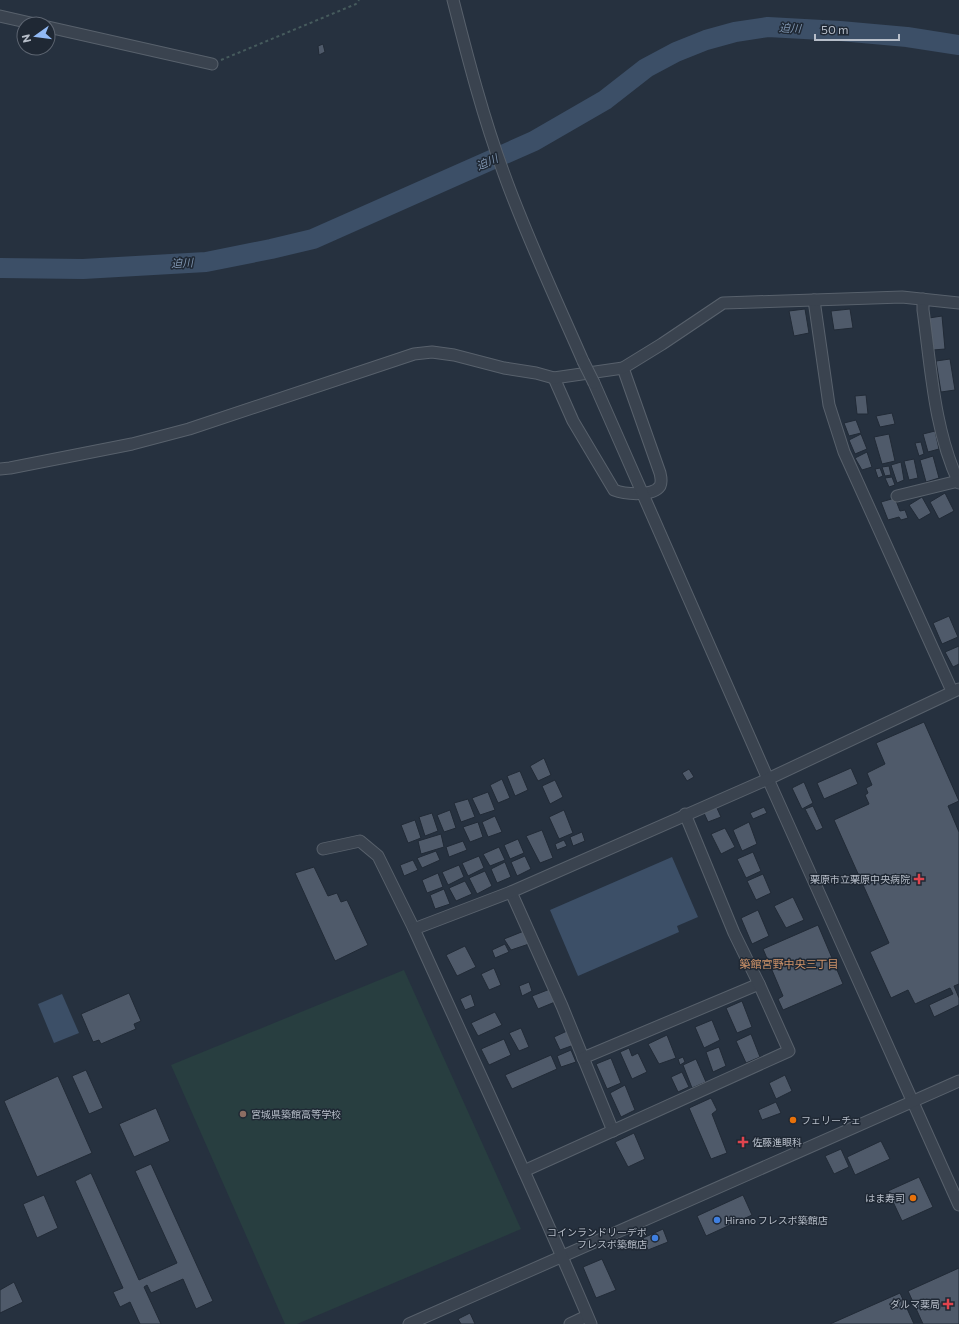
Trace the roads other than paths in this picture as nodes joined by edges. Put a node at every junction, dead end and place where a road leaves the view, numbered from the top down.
1 (453, 0) edge
2 (0, 16) edge
3 (16, 20) edge
4 (56, 29) edge
5 (212, 64) road end
6 (923, 299) junction
7 (814, 300) junction
8 (959, 303) edge
9 (623, 368) junction
10 (554, 378) junction
11 (0, 469) edge
12 (959, 482) edge
13 (642, 494) junction
14 (897, 496) dead end
15 (956, 690) edge
16 (768, 778) junction
17 (685, 814) junction
18 (323, 850) dead end
19 (511, 892) junction
20 (414, 929) junction
21 (759, 984) junction
22 (584, 1058) junction
23 (959, 1081) edge
24 (913, 1101) junction
25 (613, 1131) junction
26 (524, 1170) junction
27 (959, 1205) edge
28 (562, 1255) junction
29 (589, 1320) edge
30 (408, 1324) edge
31 (570, 1324) edge

1 - 13 street, bridge
2 - 3 street
4 - 5 street
6 - 7 street
6 - 8 street
6 - 12 street
7 - 9 street
7 - 15 street
9 - 10 street
9 - 13 street
10 - 11 street
10 - 13 street
12 - 14 street
13 - 16 street
15 - 16 street
16 - 17 street
16 - 24 street
17 - 19 street
17 - 21 street
18 - 20 street
19 - 20 street
19 - 22 street
20 - 26 street
21 - 22 street
21 - 25 street
22 - 25 street
23 - 24 street
24 - 27 street
24 - 28 street
25 - 26 street
26 - 28 street
28 - 29 street
28 - 30 street
29 - 31 street

